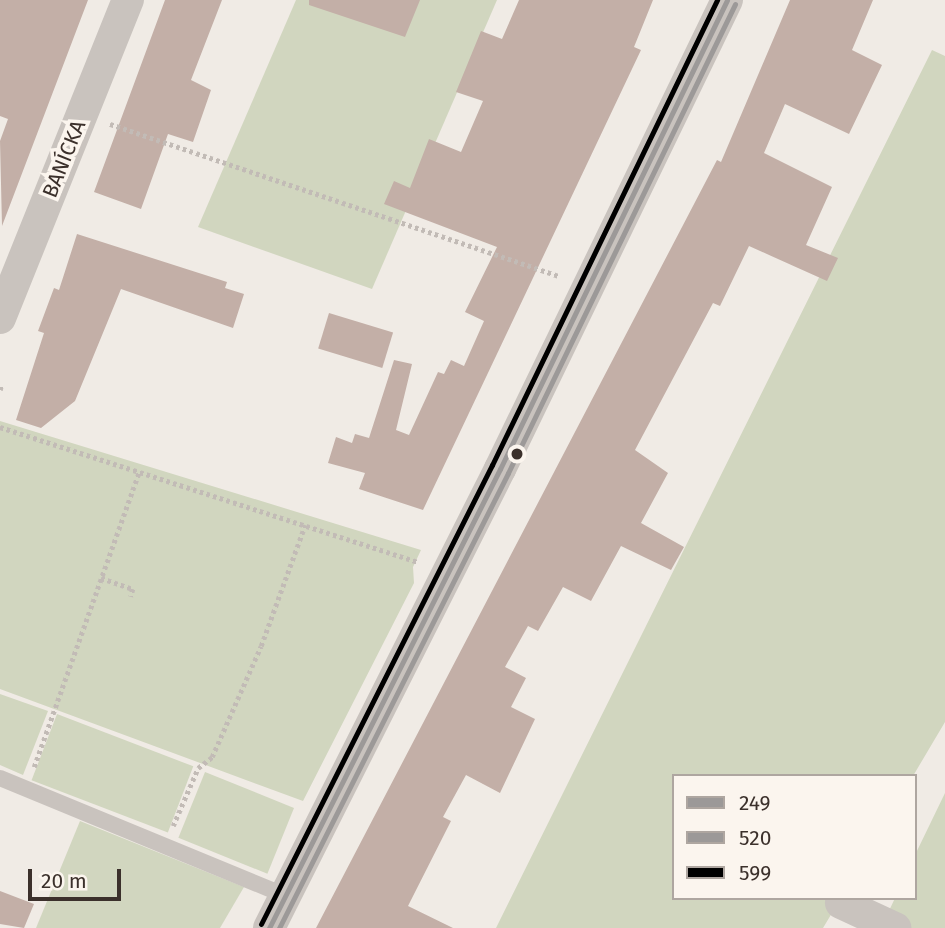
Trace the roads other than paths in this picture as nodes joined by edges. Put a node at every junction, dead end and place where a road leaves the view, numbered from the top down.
1 (128, 0) edge
2 (727, 0) edge
3 (0, 318) edge
4 (0, 778) edge
5 (286, 896) junction
6 (841, 902) dead end
7 (269, 928) edge
8 (895, 928) edge

1 - 3 street, BANÍCKA
2 - 5 street
4 - 5 lane
5 - 7 street
6 - 8 street

